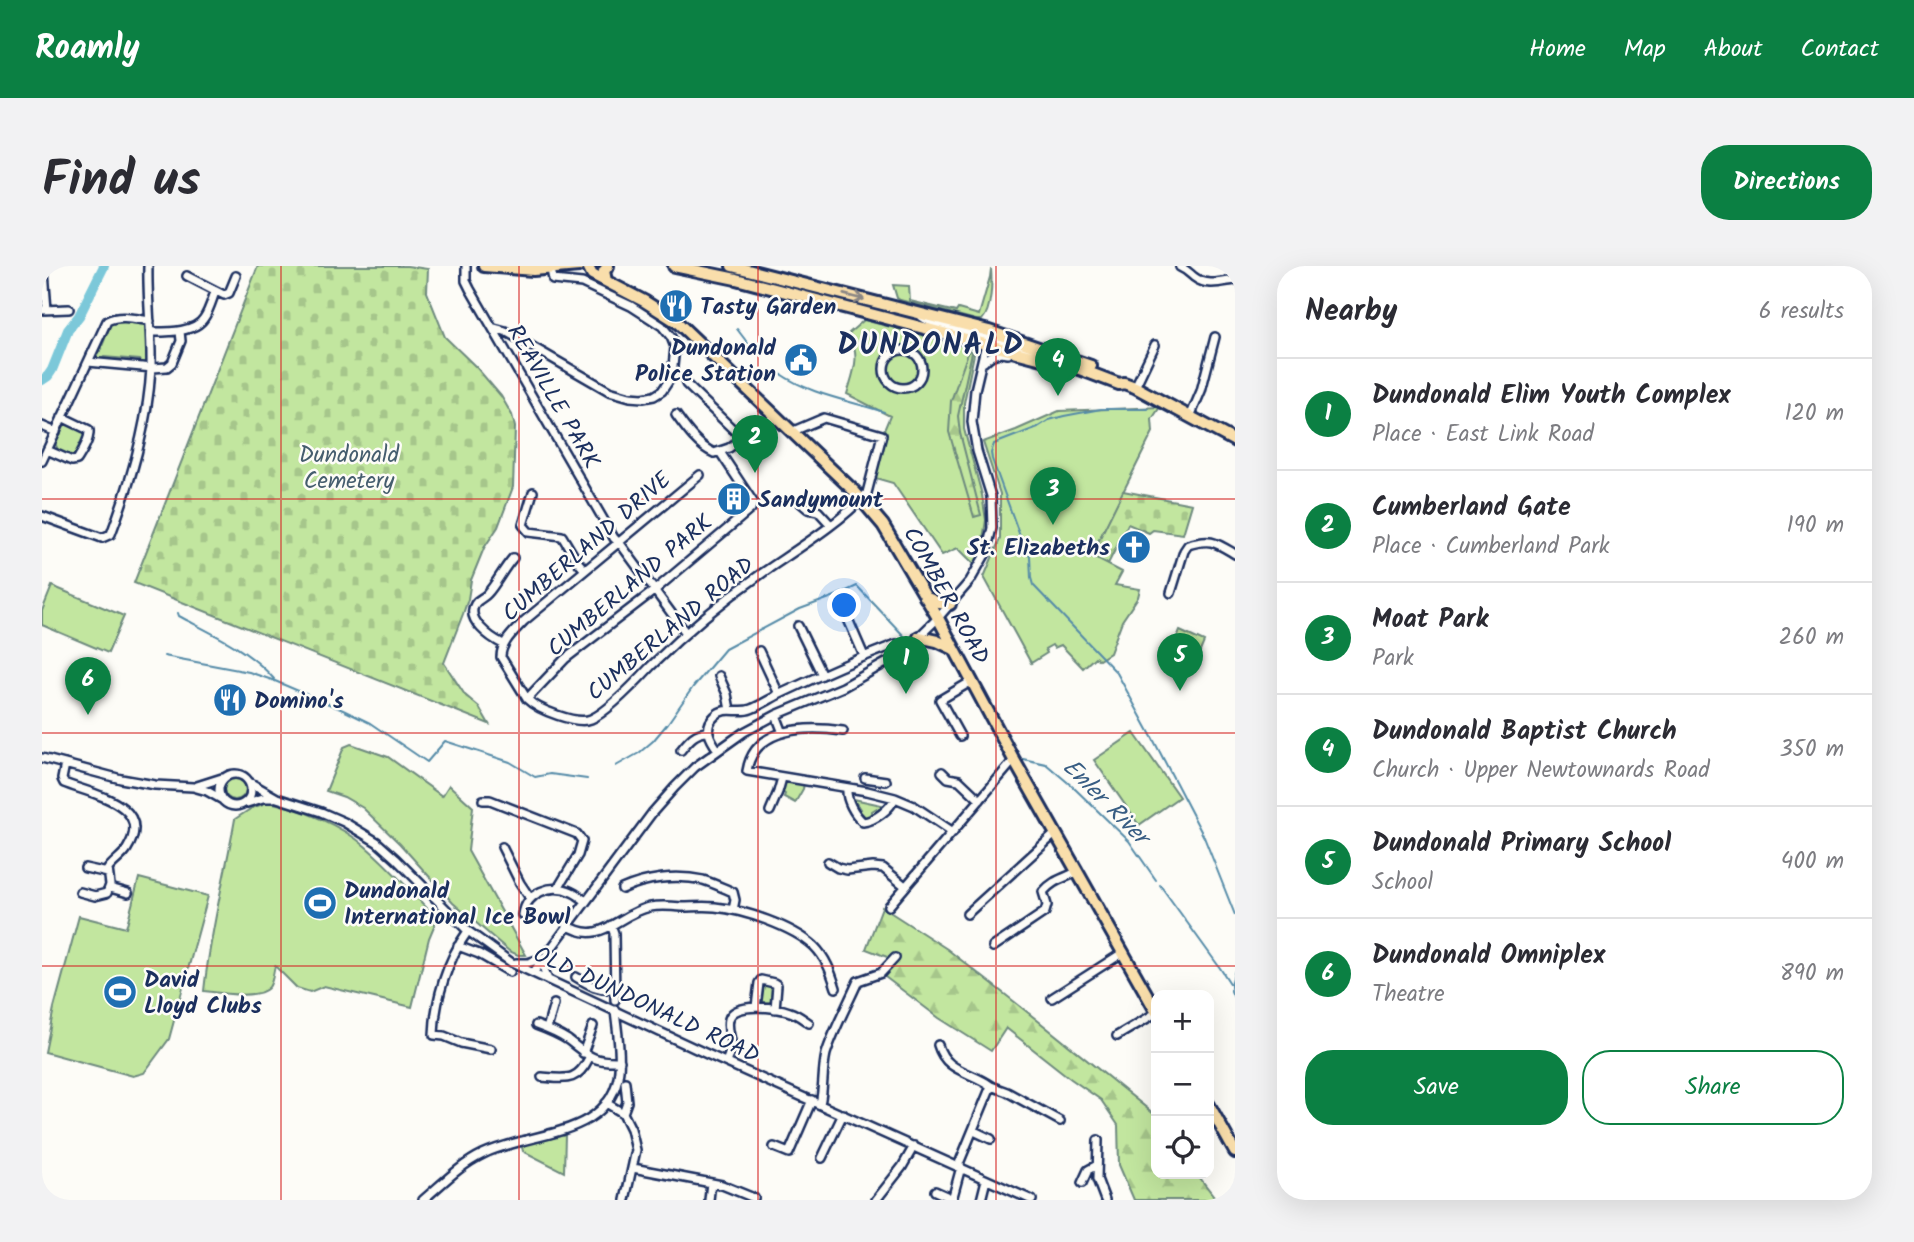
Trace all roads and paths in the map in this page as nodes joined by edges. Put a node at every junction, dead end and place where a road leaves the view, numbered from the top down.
1 (46, 266) edge
2 (148, 266) edge
3 (466, 266) edge
4 (484, 266) edge
5 (579, 266) edge
6 (589, 266) edge
7 (608, 266) edge
8 (674, 266) edge
9 (732, 266) edge
10 (512, 267) edge
11 (572, 267) edge
12 (1180, 267) edge
13 (551, 269) junction
14 (187, 276) dead end
15 (236, 276) dead end
16 (605, 280) junction
17 (1235, 280) edge
18 (215, 292) junction
19 (69, 309) dead end
20 (44, 310) edge
21 (150, 321) junction
22 (494, 328) junction
23 (180, 331) junction
24 (151, 332) junction
25 (1215, 337) dead end
26 (988, 338) junction
27 (1156, 344) dead end
28 (1040, 358) junction
29 (88, 362) junction
30 (982, 365) junction
31 (151, 368) junction
32 (686, 384) dead end
33 (1129, 385) junction
34 (897, 388) joint
35 (676, 415) dead end
36 (775, 416) junction
37 (62, 417) junction
38 (1190, 417) junction
39 (42, 426) edge
40 (56, 432) junction
41 (791, 432) junction
42 (742, 438) junction
43 (1235, 442) edge
44 (47, 450) junction
45 (720, 452) junction
46 (42, 461) edge
47 (700, 475) dead end
48 (533, 492) dead end
49 (862, 499) junction
50 (801, 503) dead end
51 (42, 516) edge
52 (831, 524) junction
53 (618, 542) junction
54 (1235, 554) edge
55 (513, 558) dead end
56 (584, 569) junction
57 (655, 590) junction
58 (1171, 593) dead end
59 (925, 597) junction
60 (841, 603) dead end
61 (950, 604) junction
62 (937, 618) junction
63 (797, 625) dead end
64 (686, 633) junction
65 (919, 637) junction
66 (896, 644) dead end
67 (502, 647) junction
68 (954, 649) junction
69 (759, 651) dead end
70 (864, 656) junction
71 (822, 675) junction
72 (719, 676) dead end
73 (972, 681) junction
74 (779, 694) junction
75 (527, 699) junction
76 (730, 710) junction
77 (776, 715) junction
78 (843, 731) dead end
79 (708, 732) junction
80 (783, 733) junction
81 (960, 736) dead end
82 (681, 750) dead end
83 (718, 750) junction
84 (42, 758) edge
85 (1014, 760) junction
86 (65, 764) junction
87 (942, 772) dead end
88 (224, 778) junction
89 (782, 778) junction
90 (865, 778) dead end
91 (874, 779) junction
92 (886, 781) dead end
93 (250, 782) junction
94 (193, 787) junction
95 (848, 788) junction
96 (872, 792) junction
97 (277, 798) junction
98 (895, 798) junction
99 (221, 799) junction
100 (483, 800) dead end
101 (979, 800) junction
102 (245, 803) junction
103 (770, 810) dead end
104 (953, 832) junction
105 (1056, 833) junction
106 (119, 841) dead end
107 (130, 844) junction
108 (502, 847) dead end
109 (828, 862) dead end
110 (85, 868) dead end
111 (1078, 871) junction
112 (108, 873) junction
113 (905, 886) junction
114 (110, 888) junction
115 (558, 888) junction
116 (622, 889) dead end
117 (80, 892) dead end
118 (128, 893) dead end
119 (530, 898) junction
120 (586, 901) junction
121 (889, 906) dead end
122 (733, 910) junction
123 (967, 914) dead end
124 (523, 915) dead end
125 (567, 925) junction
126 (611, 925) junction
127 (468, 931) junction
128 (458, 946) junction
129 (993, 947) dead end
130 (1124, 952) junction
131 (543, 958) junction
132 (895, 958) dead end
133 (512, 963) junction
134 (510, 972) dead end
135 (533, 972) junction
136 (576, 977) dead end
137 (548, 980) junction
138 (836, 988) dead end
139 (615, 989) junction
140 (1052, 998) dead end
141 (615, 1000) dead end
142 (1151, 1003) edge
143 (554, 1004) dead end
144 (756, 1007) junction
145 (775, 1009) junction
146 (615, 1010) junction
147 (1151, 1015) edge
148 (809, 1023) dead end
149 (536, 1025) dead end
150 (593, 1026) dead end
151 (547, 1029) junction
152 (1117, 1036) dead end
153 (938, 1045) dead end
154 (491, 1049) dead end
155 (586, 1055) junction
156 (620, 1061) junction
157 (726, 1062) junction
158 (542, 1077) dead end
159 (625, 1083) dead end
160 (991, 1086) junction
161 (812, 1100) junction
162 (606, 1104) junction
163 (820, 1104) junction
164 (623, 1113) junction
165 (843, 1114) junction
166 (1214, 1114) edge
167 (1060, 1121) dead end
168 (974, 1131) junction
169 (991, 1139) dead end
170 (1098, 1140) dead end
171 (914, 1146) junction
172 (774, 1147) dead end
173 (1235, 1152) edge
174 (822, 1158) dead end
175 (1097, 1165) junction
176 (960, 1167) junction
177 (633, 1168) junction
178 (986, 1180) junction
179 (711, 1183) junction
180 (1082, 1183) dead end
181 (935, 1191) dead end
182 (754, 1198) dead end
183 (423, 1200) edge
184 (625, 1200) edge
185 (709, 1200) edge
186 (876, 1200) edge
187 (953, 1200) edge
188 (981, 1200) edge
189 (1032, 1200) edge
190 (1105, 1200) edge

1 - 20 street
2 - 21 street
3 - 22 street, REAVILLE PARK
4 - 10 highway
5 - 11 highway
6 - 16 highway, COMBER ROAD
7 - 16 highway
8 - 26 highway
9 -> 26 highway
10 - 13 highway
11 - 13 highway
11 - 16 highway, COMBER ROAD
12 - 17 street
13 - 22 street
14 - 18 street
15 - 18 street
16 - 36 highway, COMBER ROAD
18 - 23 street
19 - 20 street
21 - 24 street
21 - 29 street
22 - 53 street, REAVILLE PARK
23 - 24 street
23 - 31 street
24 - 31 street
25 - 38 street
26 - 28 highway
26 - 30 street
26 - 33 highway
27 - 33 street
28 - 30 street
28 - 33 highway
29 - 31 street
29 - 37 street
30 - 61 street
31 - 51 street
32 - 42 street
33 - 38 highway
34 - 34 street
35 - 45 street
36 - 41 highway, COMBER ROAD
36 - 42 street
37 - 40 street
37 - 44 street
38 - 43 highway
39 - 40 street
40 - 44 street
41 - 49 highway, COMBER ROAD
41 - 49 street
42 - 45 street
44 - 46 street
45 - 57 street, CUMBERLAND PARK
47 - 53 street, CUMBERLAND DRIVE
48 - 56 street
49 - 52 street, CUMBERLAND ROAD
49 - 59 highway, COMBER ROAD
50 - 52 street
52 - 64 street, CUMBERLAND ROAD
53 - 56 street, CUMBERLAND DRIVE
53 - 57 street, REAVILLE PARK
54 - 58 street
55 - 67 street
56 - 67 street, CUMBERLAND DRIVE
57 - 64 street, REAVILLE PARK
57 - 75 street, CUMBERLAND PARK
59 - 61 highway
59 - 62 highway, COMBER ROAD
60 - 70 street
61 - 62 street
62 - 65 street
62 - 68 highway, COMBER ROAD
63 - 71 street
64 - 75 street, CUMBERLAND ROAD
65 - 68 highway
65 - 77 street
66 - 70 street
67 - 75 street
68 - 73 highway, COMBER ROAD
69 - 74 street
70 - 71 street
71 - 74 street
72 - 76 street
73 - 81 street
73 - 85 highway, COMBER ROAD
74 - 76 street
76 - 79 street
77 - 80 street
77 - 83 street
78 - 80 street
79 - 82 street
79 - 83 street
80 - 89 street
83 - 120 street
84 - 86 street
85 - 101 street
85 - 105 highway, COMBER ROAD
86 - 94 street
86 - 107 street
87 - 101 street
88 - 93 street
88 - 94 street
88 - 99 street
89 - 95 street
89 - 103 street
90 - 91 street
91 - 92 street
91 - 96 street
93 - 97 street, OLD DUNDONALD ROAD
93 - 102 street
94 - 99 street
95 - 96 street
95 - 98 street
96 - 98 street
97 - 102 street, OLD DUNDONALD ROAD
97 - 127 street, OLD DUNDONALD ROAD
98 - 104 street
99 - 102 street
100 - 115 street
101 - 104 street
104 - 113 street
105 - 111 highway, COMBER ROAD
105 - 123 street
106 - 107 street
107 - 112 street
108 - 119 street
109 - 113 street
110 - 112 street
111 - 129 street
111 - 130 highway, COMBER ROAD
112 - 114 street
113 - 121 street
114 - 117 street
114 - 118 street
115 - 119 street
115 - 120 street
116 - 122 street
119 - 124 street
120 - 125 street
122 - 126 street
122 - 138 street
125 - 126 street
125 - 131 street
126 - 139 street
127 - 128 street
127 - 133 street, OLD DUNDONALD ROAD
128 - 134 street
128 - 154 street
130 - 140 street
130 - 142 highway, COMBER ROAD
131 - 133 street
131 - 135 street
131 - 137 street
132 - 163 street
133 - 135 street, OLD DUNDONALD ROAD
135 - 137 street, OLD DUNDONALD ROAD
136 - 139 street
137 - 146 street, OLD DUNDONALD ROAD
139 - 141 street
143 - 151 street
144 - 145 street
144 - 145 street
144 - 157 street
145 - 148 street
146 - 156 street
146 - 157 street, OLD DUNDONALD ROAD
147 - 152 street
149 - 151 street
150 - 155 street
151 - 155 street
153 - 160 street
155 - 156 street
155 - 158 street
156 - 162 street
157 - 161 street, OLD DUNDONALD ROAD
159 - 164 street
160 - 167 street
160 - 168 street
161 - 163 street, OLD DUNDONALD ROAD
161 - 172 street
162 - 164 street
162 - 183 street
163 - 165 street, OLD DUNDONALD ROAD
164 - 177 street
165 - 171 street, OLD DUNDONALD ROAD
165 - 174 street
166 - 173 highway
168 - 169 street
168 - 176 street
170 - 175 street
171 - 176 street, OLD DUNDONALD ROAD
171 - 186 street
175 - 180 street
175 - 190 street
176 - 178 street, OLD DUNDONALD ROAD
176 - 187 street
177 - 179 street
177 - 184 street
178 - 188 street
178 - 189 street, OLD DUNDONALD ROAD
179 - 182 street
179 - 185 street
181 - 187 street

